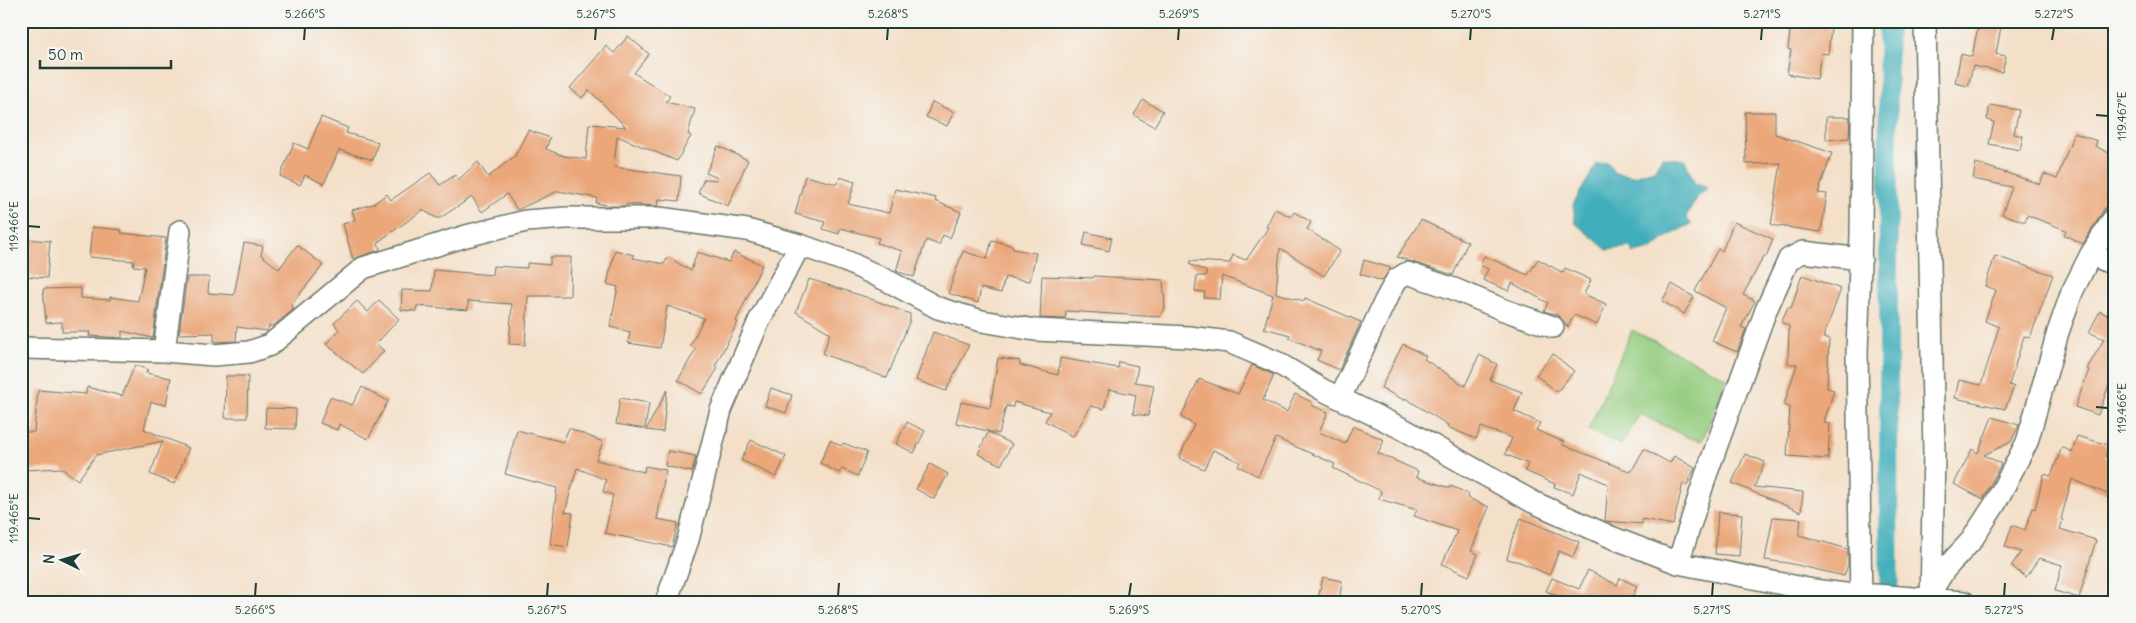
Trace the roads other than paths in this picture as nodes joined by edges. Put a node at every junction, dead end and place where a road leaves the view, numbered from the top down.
1 (1863, 21) edge
2 (1925, 21) edge
3 (2115, 216) edge
4 (180, 231) dead end
5 (800, 245) junction
6 (2091, 254) junction
7 (1861, 259) junction
8 (2115, 265) edge
9 (1553, 327) dead end
10 (21, 348) edge
11 (164, 351) junction
12 (1340, 398) junction
13 (1678, 563) junction
14 (1866, 598) edge
15 (1928, 598) edge
16 (666, 602) edge
17 (1964, 602) edge

1 - 7 street
2 - 15 street
3 - 6 street
4 - 11 street
5 - 11 street
5 - 12 street
5 - 16 street
6 - 8 street
6 - 15 street
7 - 13 street
7 - 14 street
9 - 12 street
10 - 11 street
12 - 13 street
13 - 14 street
14 - 15 street
15 - 17 street

